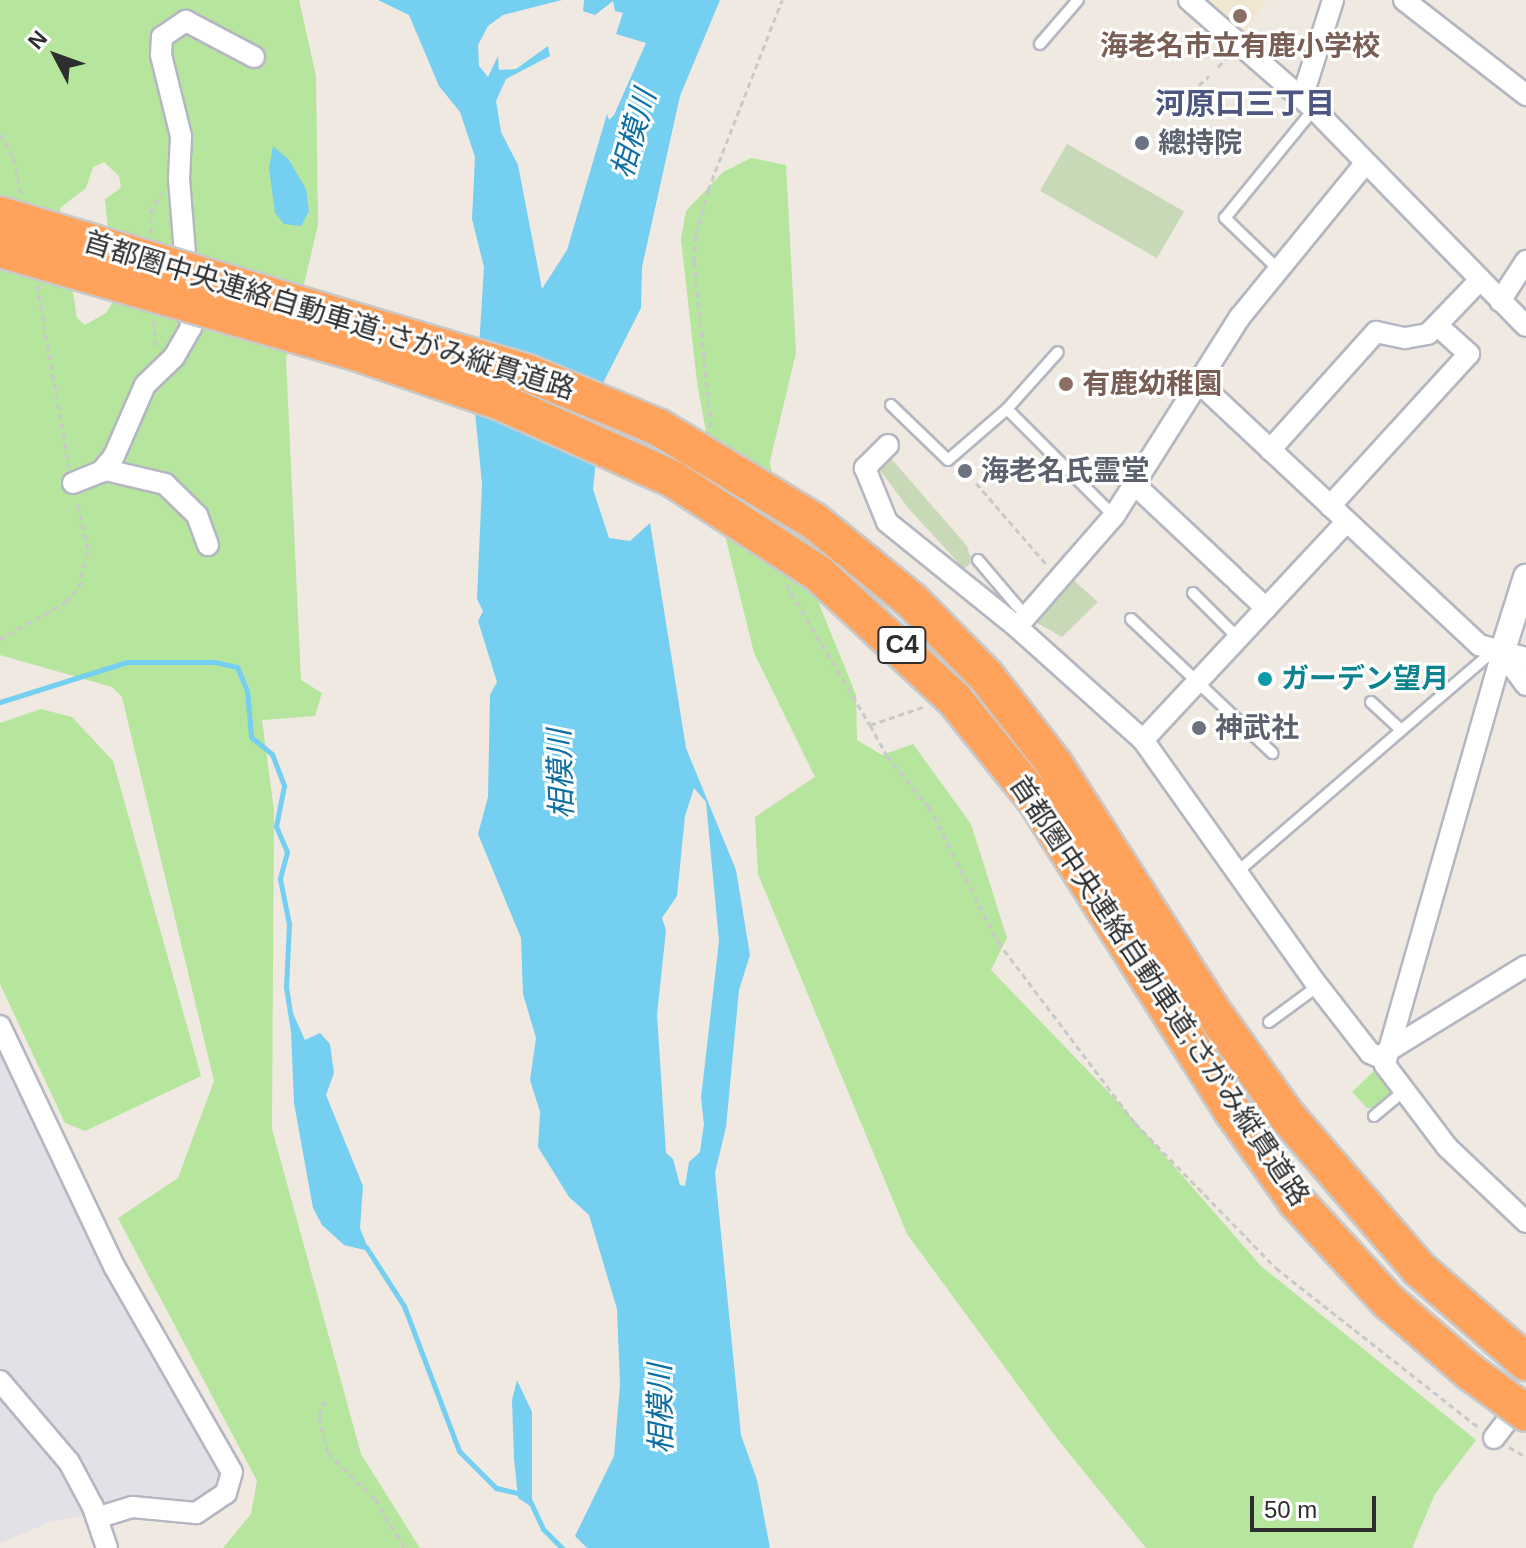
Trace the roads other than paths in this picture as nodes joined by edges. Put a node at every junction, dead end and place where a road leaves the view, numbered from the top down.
1 (1078, 0) edge
2 (1189, 0) edge
3 (1333, 0) edge
4 (1404, 0) edge
5 (1040, 44) dead end
6 (254, 57) dead end
7 (1526, 95) edge
8 (1308, 104) junction
9 (1365, 164) junction
10 (11, 209) edge
11 (0, 249) edge
12 (1526, 261) edge
13 (1278, 269) junction
14 (1479, 281) junction
15 (1500, 301) junction
16 (1438, 326) junction
17 (1526, 326) edge
18 (1058, 352) dead end
19 (1196, 380) junction
20 (891, 405) dead end
21 (1007, 409) junction
22 (888, 445) dead end
23 (1270, 450) junction
24 (101, 472) junction
25 (73, 483) road end
26 (1134, 484) junction
27 (1330, 506) junction
28 (1114, 516) junction
29 (1346, 522) junction
30 (208, 545) dead end
31 (978, 560) dead end
32 (1526, 577) edge
33 (1003, 589) junction
34 (1193, 593) dead end
35 (985, 602) junction
36 (1266, 608) junction
37 (1018, 617) junction
38 (1131, 619) dead end
39 (1238, 638) junction
40 (1498, 651) junction
41 (1526, 658) edge
42 (1196, 683) junction
43 (1526, 685) edge
44 (1371, 702) dead end
45 (1401, 730) junction
46 (1143, 740) junction
47 (1272, 753) dead end
48 (1236, 873) junction
49 (1522, 974) edge
50 (1318, 986) junction
51 (1269, 1022) dead end
52 (0, 1026) edge
53 (1386, 1056) junction
54 (1403, 1092) junction
55 (1374, 1116) dead end
56 (1526, 1222) edge
57 (1526, 1362) edge
58 (0, 1381) edge
59 (1526, 1397) edge
60 (1526, 1413) edge
61 (1494, 1438) road end
62 (97, 1518) junction
63 (107, 1548) edge

1 - 5 lane
2 - 8 street
3 - 8 street
4 - 7 street
6 - 24 street
8 - 9 street
8 - 13 lane
9 - 13 street
9 - 14 street
10 - 57 highway, 首都圏中央連絡自動車道;さがみ縦貫道路 / C4, bridge
11 - 60 highway, 首都圏中央連絡自動車道;さがみ縦貫道路 / C4, bridge
12 - 15 street
13 - 19 street
14 - 15 street
14 - 16 street
15 - 17 street
16 - 23 street
16 - 27 street
18 - 21 lane
19 - 23 street
19 - 26 street
20 - 21 lane
21 - 28 lane
22 - 35 street
23 - 27 street
24 - 25 street
24 - 30 street
26 - 28 street
26 - 36 street
27 - 29 street
28 - 37 street
29 - 36 street
29 - 40 street
31 - 33 lane
32 - 40 street
33 - 35 lane
33 - 37 lane
34 - 39 lane
35 - 37 street
36 - 39 street
37 - 46 street
38 - 42 lane
39 - 42 street
40 - 41 street
40 - 43 street
40 - 45 lane
40 - 53 street
42 - 46 street
42 - 47 lane
44 - 45 lane
45 - 48 lane
46 - 48 street
48 - 50 street
49 - 53 street
50 - 51 lane
50 - 53 street
52 - 62 street
53 - 54 street
54 - 55 lane
54 - 56 street
58 - 62 street
59 - 61 street
62 - 63 street

